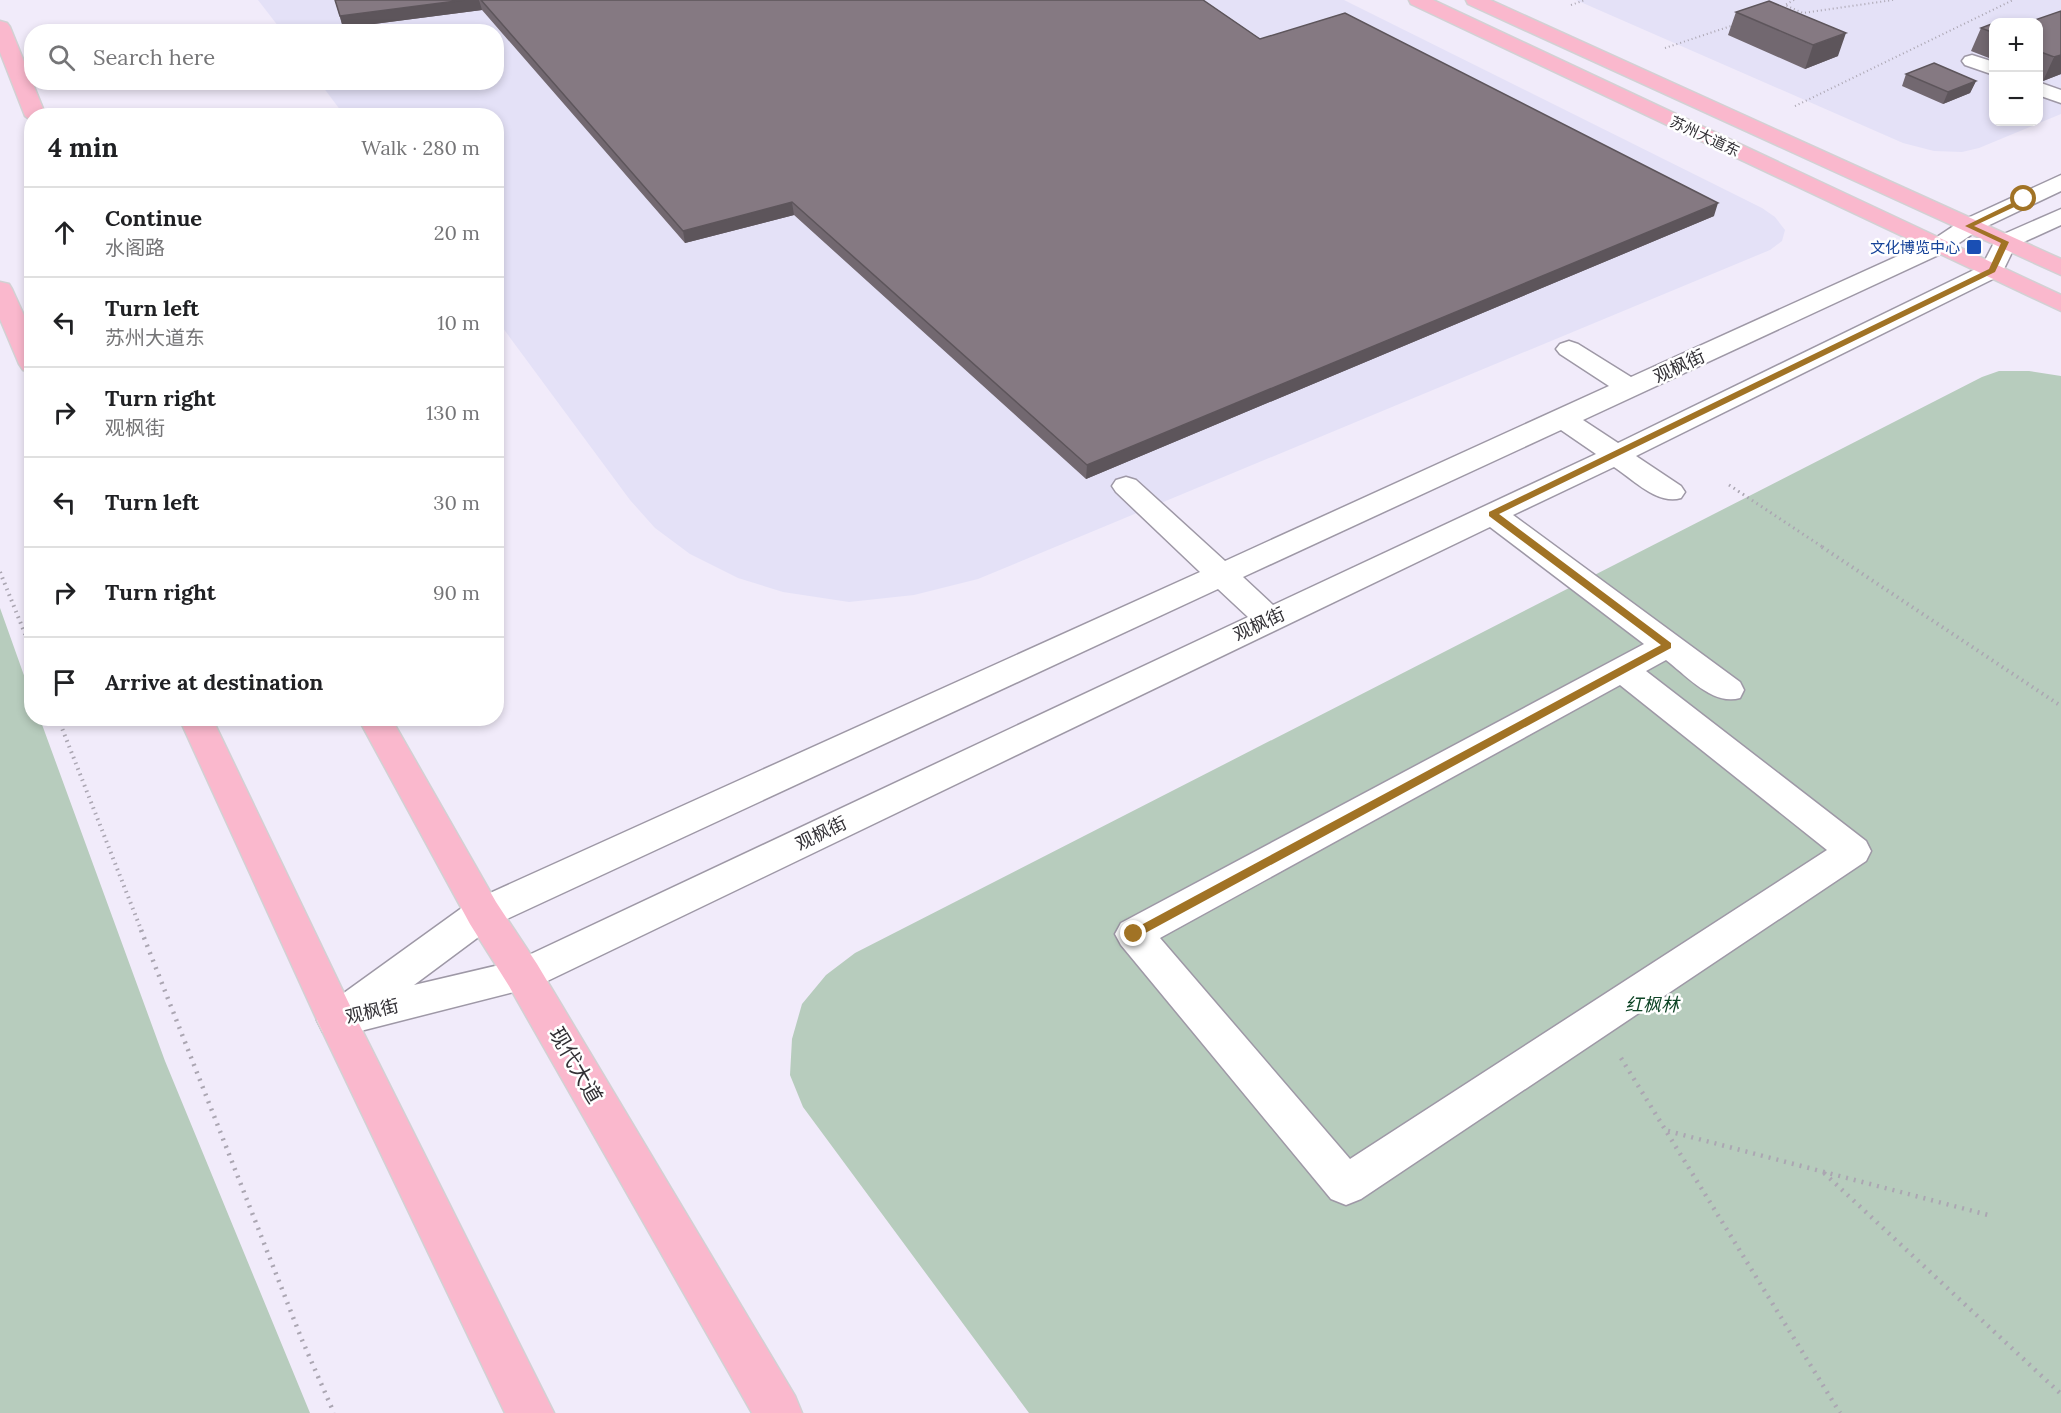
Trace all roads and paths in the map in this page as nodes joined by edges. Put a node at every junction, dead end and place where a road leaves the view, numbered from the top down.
1 (1418, 0) edge
2 (1475, 0) edge
3 (1585, 0) edge
4 (1794, 0) edge
5 (1893, 0) edge
6 (2013, 0) edge
7 (1568, 6) dead end
8 (1794, 9) junction
9 (1784, 11) edge
10 (1735, 25) edge
11 (0, 27) edge
12 (1664, 49) dead end
13 (1972, 61) dead end
14 (1989, 67) edge
15 (24, 86) edge
16 (25, 90) edge
17 (2043, 90) edge
18 (2061, 97) edge
19 (1795, 107) dead end
20 (33, 108) edge
21 (2061, 182) edge
22 (2061, 216) edge
23 (1969, 226) junction
24 (2005, 242) junction
25 (1939, 246) junction
26 (2061, 268) edge
27 (1992, 270) junction
28 (0, 289) edge
29 (2061, 303) edge
30 (24, 345) edge
31 (1569, 349) dead end
32 (1630, 388) junction
33 (1563, 419) junction
34 (1616, 455) junction
35 (1729, 485) dead end
36 (1126, 486) dead end
37 (1671, 492) dead end
38 (1492, 514) junction
39 (0, 572) edge
40 (1221, 574) junction
41 (1269, 619) junction
42 (24, 631) edge
43 (1668, 645) junction
44 (1623, 670) junction
45 (1728, 690) dead end
46 (2061, 706) edge
47 (61, 726) edge
48 (199, 726) edge
49 (378, 726) edge
50 (483, 913) junction
51 (523, 975) junction
52 (1597, 1019) junction
53 (338, 1020) junction
54 (1667, 1131) junction
55 (1823, 1172) junction
56 (1992, 1216) dead end
57 (2061, 1394) edge
58 (334, 1413) edge
59 (530, 1413) edge
60 (778, 1413) edge
61 (1840, 1413) edge

1 - 25 main road, 苏州大道东
2 - 23 main road, 苏州大道东
3 - 7 path
4 - 8 path
5 - 8 path
6 - 19 path
8 - 9 path
10 - 12 path
11 - 15 main road
13 - 14 street
16 - 20 main road
17 - 18 street
21 - 23 street, 观枫街
22 - 24 street
23 - 24 main road, 苏州大道东
23 - 25 street, 观枫街
24 - 26 main road, 苏州大道东
24 - 27 street
25 - 27 main road, 苏州大道东
25 - 32 street, 观枫街
27 - 29 main road, 苏州大道东
27 - 34 street, 观枫街
28 - 30 main road
31 - 32 street
32 - 33 street, 观枫街
33 - 34 street
33 - 40 street, 观枫街
34 - 37 street
34 - 38 street, 观枫街
35 - 46 path
36 - 40 street
38 - 41 street, 观枫街
38 - 43 street
39 - 42 path
40 - 41 street
40 - 50 street, 观枫街
41 - 51 street, 观枫街
43 - 44 street
43 - 45 street
44 - 52 street
44 - 52 street
47 - 58 path
48 - 53 main road
49 - 50 main road, 现代大道
50 - 51 main road, 现代大道
50 - 53 street, 观枫街
51 - 53 street, 观枫街
51 - 60 main road, 现代大道
52 - 54 path
53 - 59 main road
54 - 55 path
54 - 61 path
55 - 56 path
55 - 57 path

